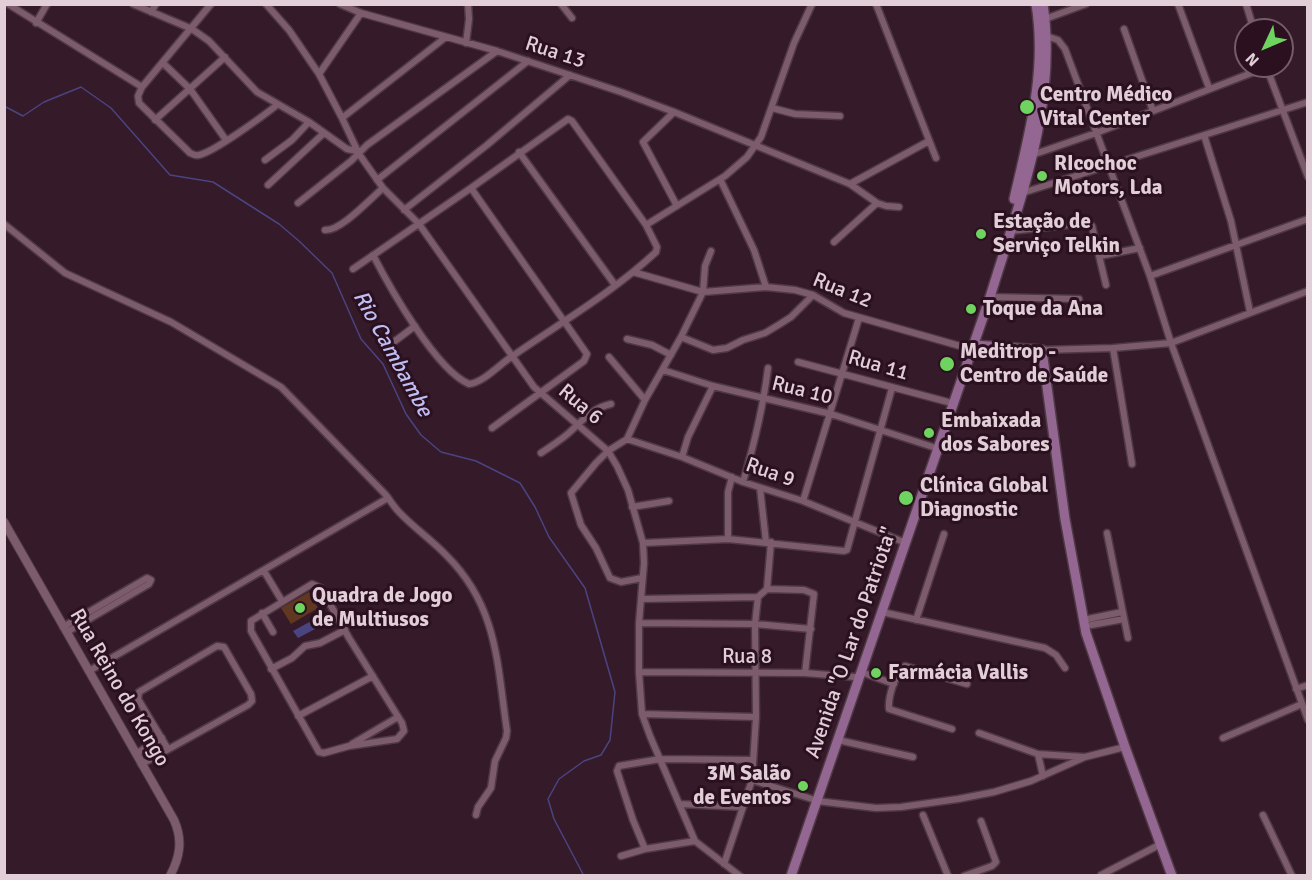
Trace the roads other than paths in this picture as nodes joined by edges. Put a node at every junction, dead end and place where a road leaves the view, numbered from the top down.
1 (8, 4) edge
2 (47, 4) edge
3 (133, 4) edge
4 (156, 4) edge
5 (211, 4) edge
6 (266, 4) edge
7 (340, 4) edge
8 (468, 4) edge
9 (561, 4) edge
10 (812, 4) edge
11 (876, 4) edge
12 (1036, 4) edge
13 (1043, 4) edge
14 (1086, 4) edge
15 (1178, 4) edge
16 (151, 12) junction
17 (362, 13) junction
18 (572, 18) dead end
19 (1045, 19) junction
20 (36, 23) junction
21 (1124, 28) dead end
22 (192, 29) junction
23 (1046, 36) junction
24 (446, 38) junction
25 (466, 43) junction
26 (497, 51) junction
27 (225, 57) junction
28 (528, 61) junction
29 (163, 63) junction
30 (319, 74) junction
31 (570, 75) junction
32 (1237, 78) edge
33 (1271, 78) edge
34 (142, 87) junction
35 (1209, 88) junction
36 (190, 89) junction
37 (1308, 102) edge
38 (277, 105) junction
39 (772, 108) junction
40 (1283, 109) junction
41 (1153, 111) junction
42 (675, 112) junction
43 (840, 117) dead end
44 (342, 118) junction
45 (155, 120) junction
46 (309, 122) junction
47 (324, 133) junction
48 (1096, 133) junction
49 (1204, 135) junction
50 (226, 140) junction
51 (929, 141) junction
52 (754, 146) junction
53 (358, 153) junction
54 (519, 153) junction
55 (1031, 155) junction
56 (936, 158) dead end
57 (265, 160) dead end
58 (1110, 165) junction
59 (1308, 177) edge
60 (720, 179) junction
61 (377, 180) junction
62 (268, 184) dead end
63 (850, 184) junction
64 (383, 188) junction
65 (471, 188) junction
66 (1022, 193) junction
67 (298, 203) dead end
68 (877, 203) junction
69 (677, 206) junction
70 (898, 207) dead end
71 (404, 210) junction
72 (1308, 219) edge
73 (4, 224) edge
74 (419, 224) junction
75 (646, 225) junction
76 (325, 230) dead end
77 (1010, 231) junction
78 (834, 242) dead end
79 (1235, 244) junction
80 (1140, 248) junction
81 (711, 251) dead end
82 (373, 255) junction
83 (1100, 256) junction
84 (353, 269) dead end
85 (633, 272) junction
86 (1150, 276) junction
87 (615, 285) junction
88 (1106, 285) dead end
89 (766, 287) junction
90 (1308, 291) edge
91 (703, 292) junction
92 (813, 295) junction
93 (990, 297) junction
94 (1079, 299) dead end
95 (1250, 312) junction
96 (859, 318) junction
97 (564, 323) junction
98 (415, 326) junction
99 (681, 338) junction
100 (627, 339) dead end
101 (1171, 343) junction
102 (391, 344) dead end
103 (970, 346) junction
104 (1113, 348) junction
105 (1042, 350) junction
106 (671, 355) junction
107 (512, 356) junction
108 (609, 357) dead end
109 (798, 362) dead end
110 (768, 369) dead end
111 (663, 370) junction
112 (844, 373) junction
113 (713, 386) junction
114 (892, 388) junction
115 (541, 393) junction
116 (764, 398) junction
117 (645, 400) junction
118 (948, 402) junction
119 (611, 404) dead end
120 (831, 414) junction
121 (578, 424) junction
122 (492, 428) dead end
123 (880, 431) junction
124 (627, 439) junction
125 (933, 447) junction
126 (608, 451) junction
127 (541, 453) dead end
128 (682, 457) junction
129 (1132, 464) dead end
130 (732, 477) junction
131 (743, 483) junction
132 (760, 488) junction
133 (388, 498) junction
134 (669, 501) dead end
135 (803, 501) junction
136 (633, 507) junction
137 (4, 522) edge
138 (853, 523) junction
139 (1107, 533) dead end
140 (7, 534) edge
141 (944, 534) dead end
142 (728, 539) junction
143 (901, 541) junction
144 (768, 542) junction
145 (643, 543) junction
146 (264, 571) junction
147 (642, 578) junction
148 (767, 589) junction
149 (758, 597) junction
150 (641, 599) junction
151 (282, 601) junction
152 (882, 612) junction
153 (1122, 612) junction
154 (262, 613) junction
155 (1087, 619) junction
156 (1124, 619) junction
157 (916, 620) junction
158 (639, 623) junction
159 (755, 624) junction
160 (65, 629) junction
161 (811, 629) junction
162 (345, 630) junction
163 (273, 632) dead end
164 (1128, 638) dead end
165 (1065, 668) dead end
166 (272, 669) junction
167 (89, 671) junction
168 (639, 672) junction
169 (805, 673) junction
170 (756, 674) junction
171 (858, 674) junction
172 (373, 676) junction
173 (894, 684) junction
174 (967, 684) dead end
175 (1308, 685) edge
176 (1296, 689) junction
177 (1302, 704) junction
178 (642, 714) junction
179 (298, 716) junction
180 (398, 717) junction
181 (756, 717) junction
182 (1308, 720) edge
183 (952, 729) dead end
184 (979, 734) dead end
185 (162, 738) junction
186 (1223, 738) dead end
187 (838, 740) junction
188 (153, 744) dead end
189 (349, 746) junction
190 (1125, 747) junction
191 (146, 748) dead end
192 (168, 749) junction
193 (136, 754) junction
194 (1038, 754) junction
195 (913, 757) dead end
196 (1084, 757) junction
197 (660, 759) junction
198 (753, 760) junction
199 (141, 764) junction
200 (1043, 776) junction
201 (752, 780) junction
202 (815, 800) junction
203 (679, 804) junction
204 (743, 807) junction
205 (476, 815) dead end
206 (923, 815) dead end
207 (1263, 815) dead end
208 (981, 820) dead end
209 (695, 841) junction
210 (1161, 844) junction
211 (645, 849) junction
212 (621, 856) dead end
213 (724, 864) junction
214 (1101, 875) edge
215 (170, 876) edge
216 (740, 876) edge
217 (786, 876) edge
218 (791, 876) edge
219 (948, 876) edge
220 (964, 876) edge
221 (1172, 876) edge
222 (1292, 876) edge

1 - 20 street
2 - 20 street
3 - 16 street
4 - 16 street
5 - 22 street
6 - 30 street, Rua 6
7 - 17 street, Rua 13
8 - 25 street
9 - 18 street
10 - 39 street
11 - 51 street
12 - 103 main road, Avenida "O Lar do Patriota"
13 - 19 main road, Avenida "O Lar do Patriota"
14 - 19 street
15 - 35 street
16 - 22 street
17 - 24 street, Rua 13
17 - 30 street
19 - 23 main road, Avenida "O Lar do Patriota"
20 - 34 street
21 - 41 street
22 - 27 street
22 - 29 street
23 - 48 street
23 - 55 main road, Avenida "O Lar do Patriota"
24 - 25 street, Rua 13
24 - 44 street
25 - 26 street, Rua 13
26 - 28 street, Rua 13
26 - 53 street
27 - 36 street
27 - 38 street
28 - 31 street, Rua 13
28 - 61 street
29 - 34 street
29 - 36 street
30 - 44 street, Rua 6
31 - 42 street, Rua 13
31 - 71 street
32 - 35 street
33 - 40 street
34 - 45 street
35 - 41 street
36 - 45 street
36 - 50 street
37 - 40 street
38 - 46 street
38 - 50 street
39 - 43 street
39 - 52 street
40 - 49 street
40 - 59 street
41 - 48 street
42 - 52 street, Rua 13
42 - 69 street
44 - 53 street, Rua 6
45 - 50 street
46 - 47 street
46 - 57 street
47 - 53 street
47 - 62 street
48 - 55 street
48 - 58 street
49 - 58 street
49 - 79 street
51 - 56 street
51 - 63 street
52 - 60 street
52 - 63 street, Rua 13
53 - 61 street, Rua 6
53 - 67 street
54 - 65 street
54 - 75 street
54 - 87 street
55 - 66 main road, Avenida "O Lar do Patriota"
58 - 66 street
58 - 80 street
60 - 69 street
60 - 89 street
61 - 64 street, Rua 6
63 - 68 street, Rua 13
64 - 71 street, Rua 6
64 - 76 street
65 - 74 street
65 - 97 street
66 - 77 main road, Avenida "O Lar do Patriota"
68 - 70 street
68 - 78 street
69 - 75 street
71 - 74 street, Rua 6
72 - 79 street
73 - 133 street
74 - 82 street
74 - 107 street, Rua 6
75 - 85 street
77 - 83 street
77 - 93 main road, Avenida "O Lar do Patriota"
79 - 86 street
79 - 95 street
80 - 83 street
80 - 86 street
81 - 91 street
82 - 84 street
82 - 98 street
83 - 88 street
85 - 87 street
85 - 91 street, Rua 12
86 - 101 street
87 - 97 street
89 - 91 street, Rua 12
89 - 92 street, Rua 12
90 - 95 street
91 - 99 street
92 - 96 street, Rua 12
92 - 99 street
93 - 94 street
93 - 103 main road, Avenida "O Lar do Patriota"
95 - 101 street
96 - 103 street, Rua 12
96 - 112 street
97 - 107 street
97 - 115 street
98 - 102 street
98 - 107 street
99 - 106 street
100 - 106 street
101 - 104 street
101 - 176 street
103 - 105 main road
103 - 118 main road, Avenida "O Lar do Patriota"
103 - 152 main road, Avenida "O Lar do Patriota"
104 - 105 street
104 - 129 street
105 - 155 main road
106 - 111 street
107 - 115 street, Rua 6
108 - 117 street
109 - 112 street, Rua 11
110 - 116 street
111 - 113 street, Rua 10
111 - 117 street
112 - 114 street, Rua 11
112 - 120 street
113 - 116 street, Rua 10
113 - 128 street
114 - 118 street, Rua 11
114 - 123 street
115 - 121 street, Rua 6
115 - 122 street
116 - 120 street, Rua 10
116 - 131 street
117 - 124 street
118 - 125 main road, Avenida "O Lar do Patriota"
119 - 121 street
120 - 123 street, Rua 10
120 - 135 street
121 - 126 street, Rua 6
121 - 127 street
123 - 125 street, Rua 10
123 - 138 street
124 - 126 street
124 - 128 street, Rua 9
125 - 143 main road, Avenida "O Lar do Patriota"
126 - 136 street, Rua 6
126 - 147 street
128 - 130 street, Rua 9
130 - 131 street, Rua 9
130 - 142 street
131 - 132 street, Rua 9
132 - 135 street, Rua 9
132 - 144 street
133 - 146 street
133 - 205 street
134 - 136 street
135 - 138 street, Rua 9
136 - 145 street, Rua 6
137 - 140 street, Rua Reino do Kongo
138 - 143 street, Rua 9
138 - 144 street
139 - 153 street
140 - 160 street, Rua Reino do Kongo
141 - 157 street
142 - 144 street
142 - 145 street
143 - 171 main road, Avenida "O Lar do Patriota"
144 - 148 street
145 - 147 street, Rua 6
146 - 151 street
146 - 167 street
147 - 150 street, Rua 6
148 - 149 street
148 - 161 street
149 - 150 street
149 - 159 street
150 - 158 street, Rua 6
151 - 154 street
151 - 162 street
152 - 157 street
152 - 171 main road, Avenida "O Lar do Patriota"
153 - 155 street
153 - 156 street
154 - 163 street
154 - 166 street
155 - 156 street
155 - 190 main road
156 - 164 street
157 - 165 street
158 - 159 street
158 - 168 street, Rua 6
159 - 161 street
159 - 170 street
160 - 160 street
160 - 167 street, Rua Reino do Kongo
161 - 169 street
162 - 166 street
162 - 172 street
166 - 179 street
167 - 193 street, Rua Reino do Kongo
168 - 170 street, Rua 8
168 - 178 street, Rua 6
169 - 170 street, Rua 8
169 - 171 street, Rua 8
170 - 181 street
171 - 173 street, Rua 8
171 - 187 main road, Avenida "O Lar do Patriota"
171 - 202 main road, Avenida "O Lar do Patriota"
172 - 179 street
172 - 180 street
173 - 174 street
173 - 183 street
175 - 176 street
176 - 177 street
177 - 182 street
177 - 186 street
178 - 181 street
178 - 197 street, Rua 6
179 - 189 street
180 - 189 street
180 - 189 street
181 - 198 street
184 - 194 street
185 - 188 street
185 - 192 street
185 - 192 street
187 - 195 street
187 - 202 main road, Avenida "O Lar do Patriota"
190 - 196 street
190 - 210 main road
191 - 193 street
192 - 199 street
193 - 199 street, Rua Reino do Kongo
194 - 196 street
194 - 200 street
196 - 200 street
197 - 198 street
197 - 203 street, Rua 6
197 - 211 street
198 - 201 street
199 - 215 street, Rua Reino do Kongo
200 - 202 street
201 - 202 street
201 - 204 street
202 - 217 main road, Avenida "O Lar do Patriota"
202 - 218 main road, Avenida "O Lar do Patriota"
203 - 204 street
203 - 209 street, Rua 6
204 - 213 street
206 - 219 street
207 - 222 street
208 - 220 street
209 - 211 street
209 - 213 street, Rua 6
210 - 214 street
210 - 221 main road
211 - 212 street
213 - 216 street, Rua 6

